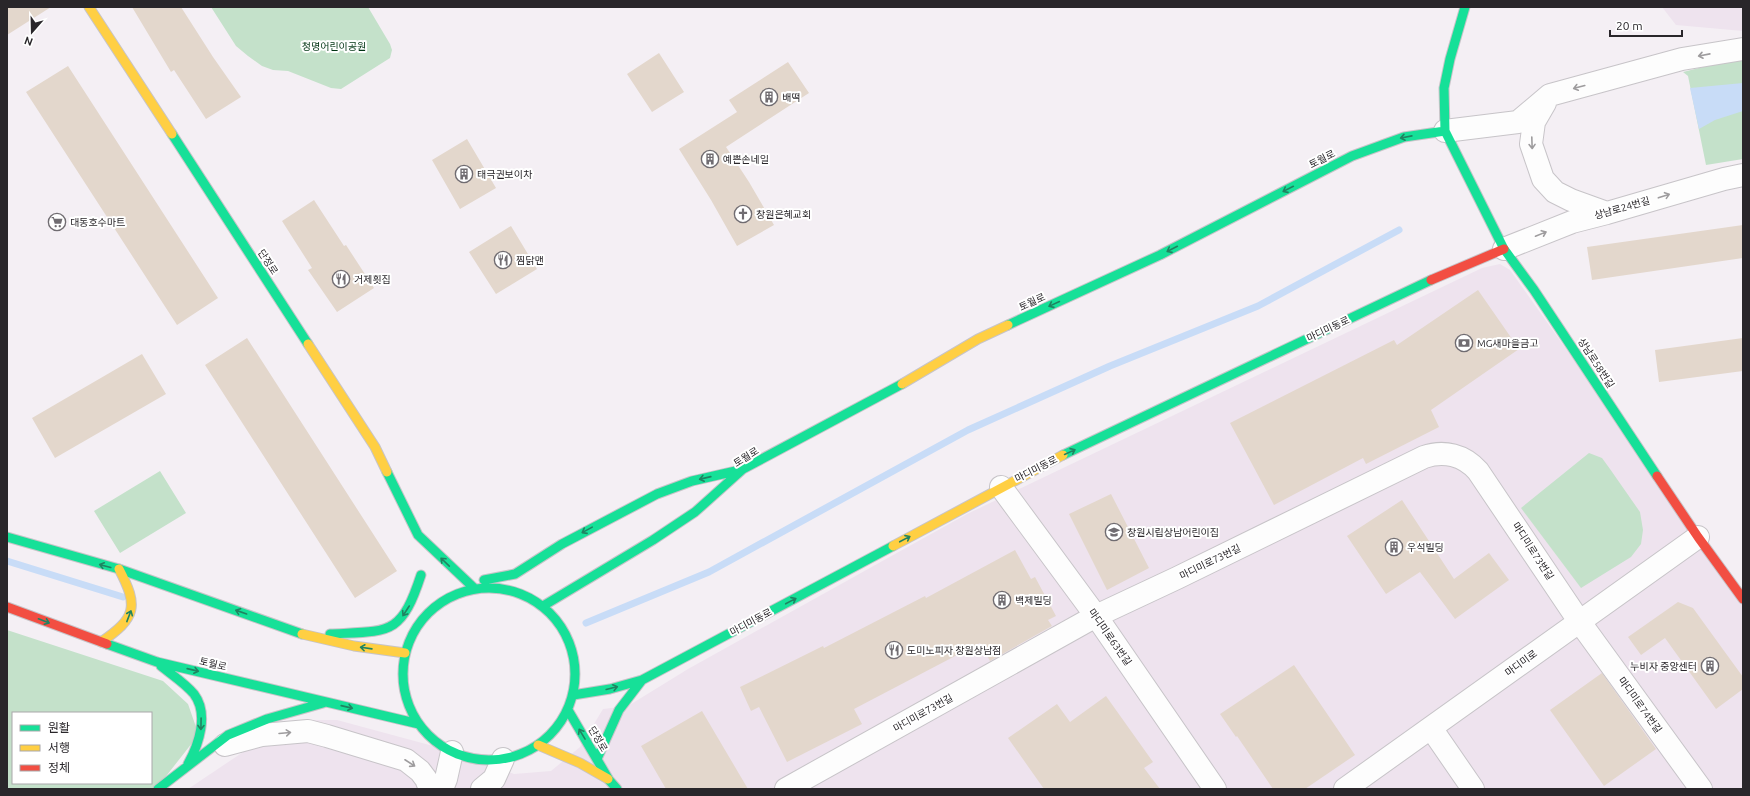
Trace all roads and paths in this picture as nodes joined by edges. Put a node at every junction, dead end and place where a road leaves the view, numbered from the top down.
1 (89, 7) edge
2 (1465, 7) edge
3 (1743, 49) edge
4 (1550, 95) junction
5 (1445, 131) junction
6 (1743, 175) edge
7 (1607, 213) junction
8 (1504, 249) junction
9 (743, 469) junction
10 (1001, 487) junction
11 (418, 536) junction
12 (7, 537) edge
13 (1698, 537) junction
14 (419, 551) dead end
15 (119, 569) junction
16 (466, 581) junction
17 (474, 588) junction
18 (1743, 599) edge
19 (543, 606) junction
20 (7, 607) edge
21 (426, 614) junction
22 (1096, 616) junction
23 (1579, 621) junction
24 (309, 636) junction
25 (101, 642) junction
26 (404, 653) junction
27 (157, 662) junction
28 (642, 680) junction
29 (574, 695) junction
30 (326, 702) junction
31 (568, 710) junction
32 (419, 724) junction
33 (1431, 728) junction
34 (538, 746) junction
35 (207, 751) junction
36 (452, 752) junction
37 (503, 759) junction
38 (597, 759) junction
39 (186, 766) junction
40 (609, 780) junction
41 (158, 789) edge
42 (430, 789) edge
43 (442, 789) edge
44 (482, 789) edge
45 (617, 789) edge
46 (786, 789) edge
47 (1215, 789) edge
48 (1345, 789) edge
49 (1473, 789) edge
50 (1702, 789) edge

1 - 11 street, 단정로
2 - 5 street
3 -> 4 street
4 - 5 street
4 -> 7 street
5 - 8 street, 상남로58번길
5 -> 9 street, 토월로
7 -> 6 street, 상남로24번길
8 -> 7 street, 상남로24번길
10 -> 8 street, 마디미동로
8 - 13 street, 상남로58번길
9 -> 16 street
9 - 19 street, 토월로
10 - 22 street, 마디미로63번길
28 -> 10 street, 마디미동로
11 - 14 street, 단정로
16 -> 11 street, 단정로
15 -> 12 street
13 - 18 street, 상남로58번길
13 - 23 street, 마디미로
24 -> 15 street
25 -> 15 street
16 - 17 street, 단정로
17 - 19 street
17 - 21 street
19 - 29 street
20 -> 25 street, 토월로
21 -> 24 street
21 - 26 street
22 - 23 street, 마디미로73번길
22 - 46 street, 마디미로73번길
22 - 47 street, 마디미로63번길
23 - 33 street, 마디미로
23 - 50 street, 마디미로74번길
26 -> 24 street
25 - 27 street, 토월로
26 - 32 street
27 -> 30 street, 토월로
27 -> 39 street
29 -> 28 street, 마디미동로
28 - 38 street
29 - 31 street
30 -> 32 street, 토월로
30 - 35 street
31 - 34 street
38 -> 31 street, 단정로
32 - 36 street
33 - 48 street, 마디미로
33 - 49 street
34 - 37 street
34 - 40 street, 단정로
35 - 39 street
35 -> 42 street
36 - 37 street
36 - 43 street
37 - 44 street
38 - 40 street, 단정로
39 - 41 street
40 - 45 street, 단정로

